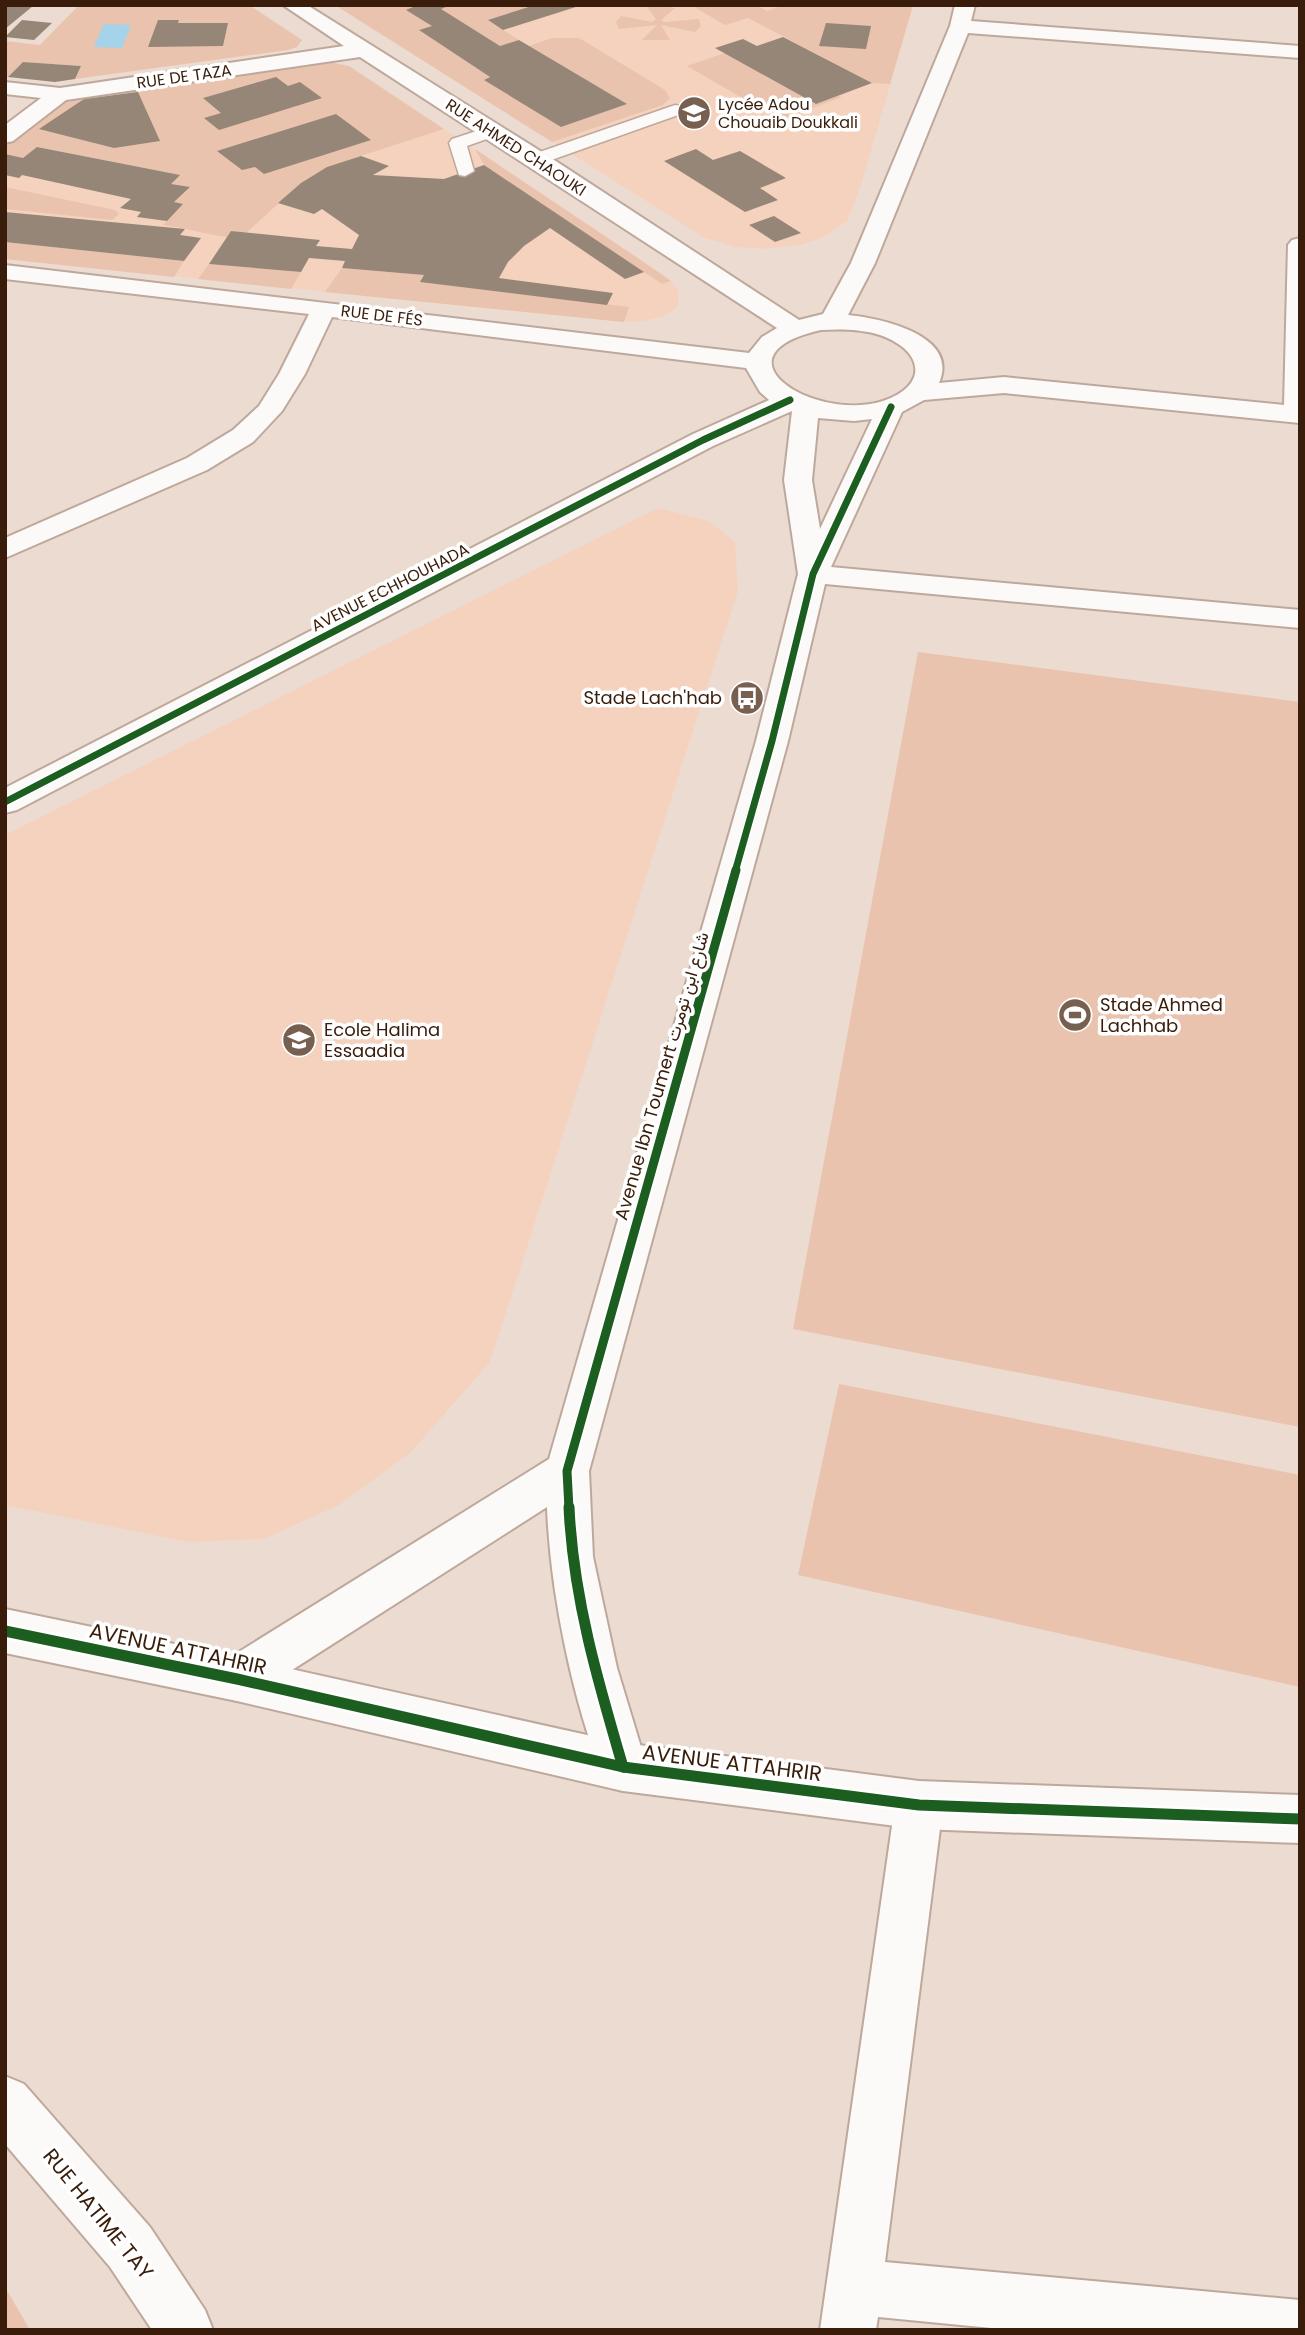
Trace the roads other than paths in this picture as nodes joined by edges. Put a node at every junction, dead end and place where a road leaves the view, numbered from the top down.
1 (293, 5) edge
2 (963, 16) edge
3 (362, 50) junction
4 (1300, 52) edge
5 (5, 88) edge
6 (60, 94) junction
7 (675, 110) dead end
8 (492, 131) junction
9 (5, 136) edge
10 (537, 159) junction
11 (465, 171) dead end
12 (1300, 246) edge
13 (863, 263) junction
14 (5, 272) edge
15 (737, 292) junction
16 (324, 308) junction
17 (832, 322) junction
18 (794, 328) junction
19 (896, 333) junction
20 (927, 362) junction
21 (765, 363) junction
22 (1004, 386) junction
23 (917, 393) junction
24 (798, 403) junction
25 (891, 407) junction
26 (1299, 415) edge
27 (704, 440) junction
28 (5, 549) edge
29 (813, 574) junction
30 (1300, 619) edge
31 (5, 802) edge
32 (567, 1471) junction
33 (5, 1631) edge
34 (237, 1679) junction
35 (623, 1767) junction
36 (919, 1805) junction
37 (1300, 1819) edge
38 (5, 2103) edge
39 (851, 2309) edge
40 (1300, 2328) edge
41 (185, 2330) edge

1 - 3 street, RUE AHMED CHAOUKI
2 - 4 street
2 - 13 street
3 - 6 street, RUE DE TAZA
3 - 8 street, RUE AHMED CHAOUKI
5 - 6 street, RUE DE TAZA
6 - 9 street
7 - 10 lane
8 - 10 street, RUE AHMED CHAOUKI
8 - 11 lane
10 - 15 street, RUE AHMED CHAOUKI
12 - 26 street
13 - 17 street
13 - 19 street
14 - 16 street, RUE DE FÉS
15 - 18 street, RUE AHMED CHAOUKI
15 - 21 street, RUE AHMED CHAOUKI
16 - 21 street, RUE DE FÉS
16 - 28 street
17 - 18 street
17 - 19 street
18 - 21 street, AVENUE ECHHOUHADA
19 - 20 street
20 - 22 street
20 - 23 street
21 - 24 street
21 - 27 street, AVENUE ECHHOUHADA
22 - 23 street
22 - 26 street
23 - 25 street
24 - 25 street
24 - 27 street, AVENUE ECHHOUHADA
24 - 29 street, Avenue Ibn Toumert شارع ابن تومرت
25 - 29 street, Avenue Ibn Toumert شارع ابن تومرت
27 - 31 street, AVENUE ECHHOUHADA
29 - 30 street
29 - 32 street, Avenue Ibn Toumert شارع ابن تومرت
32 - 34 street
32 - 35 street, Avenue Ibn Toumert شارع ابن تومرت
33 - 34 street, AVENUE ATTAHRIR
34 - 35 street, AVENUE ATTAHRIR
35 - 36 street, AVENUE ATTAHRIR
36 - 37 street, AVENUE ATTAHRIR
36 - 39 street
38 - 41 street, RUE HATIME TAY
39 - 40 street

